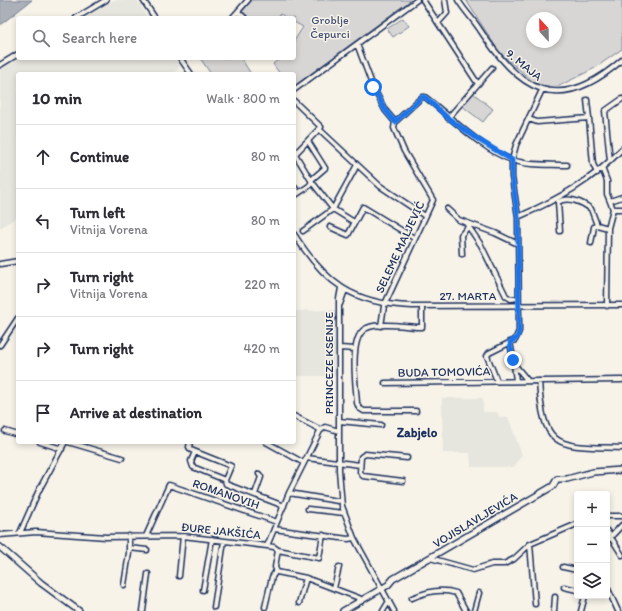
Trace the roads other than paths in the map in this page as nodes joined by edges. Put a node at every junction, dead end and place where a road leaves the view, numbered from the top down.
1 (106, 0) edge
2 (143, 0) edge
3 (248, 0) edge
4 (417, 0) edge
5 (423, 0) edge
6 (445, 0) edge
7 (458, 0) edge
8 (238, 12) junction
9 (79, 16) edge
10 (154, 16) edge
11 (234, 16) edge
12 (243, 16) edge
13 (438, 23) junction
14 (357, 44) junction
15 (16, 55) edge
16 (181, 60) edge
17 (622, 60) edge
18 (0, 65) edge
19 (492, 68) dead end
20 (190, 72) edge
21 (478, 84) junction
22 (296, 89) edge
23 (542, 90) junction
24 (622, 99) edge
25 (588, 100) dead end
26 (296, 103) edge
27 (448, 118) junction
28 (589, 118) junction
29 (529, 119) junction
30 (395, 122) junction
31 (320, 128) junction
32 (308, 141) junction
33 (622, 149) edge
34 (296, 153) edge
35 (296, 158) edge
36 (512, 160) junction
37 (610, 160) junction
38 (567, 164) dead end
39 (357, 165) junction
40 (602, 168) junction
41 (596, 173) junction
42 (311, 181) junction
43 (296, 190) edge
44 (298, 193) joint
45 (622, 197) edge
46 (557, 201) junction
47 (610, 201) junction
48 (333, 209) junction
49 (447, 209) dead end
50 (613, 209) junction
51 (622, 209) edge
52 (425, 216) junction
53 (518, 217) junction
54 (354, 222) junction
55 (467, 225) junction
56 (597, 225) junction
57 (330, 227) dead end
58 (479, 227) junction
59 (608, 228) junction
60 (303, 231) dead end
61 (560, 231) dead end
62 (474, 234) junction
63 (296, 237) edge
64 (414, 238) junction
65 (592, 243) dead end
66 (518, 244) junction
67 (462, 254) dead end
68 (16, 261) edge
69 (0, 264) edge
70 (343, 289) junction
71 (518, 298) junction
72 (385, 304) junction
73 (422, 306) junction
74 (518, 306) junction
75 (607, 306) junction
76 (622, 306) edge
77 (16, 321) edge
78 (381, 326) junction
79 (510, 342) junction
80 (0, 345) edge
81 (340, 348) junction
82 (355, 349) junction
83 (514, 364) junction
84 (622, 380) edge
85 (497, 381) junction
86 (516, 381) junction
87 (528, 381) junction
88 (539, 381) junction
89 (386, 383) dead end
90 (416, 411) dead end
91 (296, 417) edge
92 (339, 421) junction
93 (381, 425) dead end
94 (321, 430) junction
95 (5, 431) dead end
96 (339, 431) junction
97 (16, 434) edge
98 (46, 444) edge
99 (66, 444) edge
100 (74, 444) edge
101 (190, 444) edge
102 (270, 444) edge
103 (622, 448) edge
104 (62, 449) junction
105 (195, 452) junction
106 (122, 458) dead end
107 (307, 458) junction
108 (407, 458) dead end
109 (304, 463) junction
110 (340, 463) junction
111 (360, 465) junction
112 (622, 470) edge
113 (259, 474) dead end
114 (225, 480) junction
115 (403, 481) dead end
116 (289, 493) junction
117 (255, 494) junction
118 (338, 501) dead end
119 (284, 506) junction
120 (308, 509) dead end
121 (344, 513) junction
122 (610, 516) edge
123 (622, 516) edge
124 (277, 522) junction
125 (574, 525) edge
126 (622, 525) edge
127 (274, 529) junction
128 (20, 533) junction
129 (0, 535) edge
130 (323, 535) junction
131 (129, 536) junction
132 (146, 536) junction
133 (183, 536) junction
134 (354, 538) junction
135 (611, 538) joint
136 (212, 539) junction
137 (224, 541) junction
138 (530, 544) junction
139 (267, 546) junction
140 (0, 547) edge
141 (129, 548) junction
142 (147, 550) dead end
143 (278, 550) junction
144 (622, 555) edge
145 (430, 558) junction
146 (339, 567) dead end
147 (563, 567) dead end
148 (574, 569) edge
149 (276, 571) junction
150 (148, 574) dead end
151 (179, 576) dead end
152 (306, 578) junction
153 (124, 585) dead end
154 (564, 587) dead end
155 (334, 588) junction
156 (382, 589) junction
157 (574, 589) edge
158 (203, 590) dead end
159 (479, 593) dead end
160 (610, 594) edge
161 (555, 597) dead end
162 (412, 598) dead end
163 (584, 599) edge
164 (362, 601) junction
165 (389, 601) junction
166 (299, 603) dead end
167 (535, 604) dead end
168 (214, 607) dead end
169 (266, 607) dead end
170 (79, 611) edge
171 (143, 611) edge
172 (343, 611) edge
173 (383, 611) edge
174 (394, 611) edge
175 (466, 611) edge
176 (474, 611) edge
177 (555, 611) edge
178 (581, 611) edge
179 (618, 611) edge

1 - 9 street
2 - 10 street
3 - 8 street
4 - 14 street
5 - 13 street
6 - 13 street
7 - 23 street, 9. MAJA
8 - 11 street
8 - 12 street
13 - 21 street
14 - 22 street
14 - 30 street
15 - 18 street
16 - 20 street
17 - 23 street, 9. MAJA
19 - 21 street
21 - 27 street
23 - 29 street
24 - 37 street
25 - 28 street
26 - 31 street
27 - 30 street
27 - 36 street
28 - 29 street
28 - 41 street
29 - 36 street
30 - 52 street, SELEME MALJEVIĆ
31 - 32 street
31 - 39 street
32 - 34 street
32 - 42 street
33 - 37 street
35 - 42 street
36 - 38 street
36 - 53 street
37 - 40 street
39 - 48 street
39 - 52 street
40 - 41 street
40 - 47 street
41 - 46 street
42 - 44 street
42 - 48 street
43 - 44 street
45 - 47 street
46 - 53 street
46 - 56 street
46 - 61 street
47 - 50 street
48 - 54 street
48 - 60 street
49 - 55 street
50 - 51 street
50 - 59 street
52 - 64 street, SELEME MALJEVIĆ
53 - 66 street
54 - 57 street
54 - 64 street
55 - 58 street
55 - 62 street
55 - 67 street
56 - 59 street
56 - 65 street
58 - 62 street
58 - 66 street
59 - 75 street
62 - 71 street
63 - 70 street, 27. MARTA
64 - 72 street, SELEME MALJEVIĆ
66 - 71 street
68 - 69 street
70 - 72 street, 27. MARTA
70 - 81 street, PRINCEZE KSENIJE
71 - 74 street
72 - 73 street, 27. MARTA
72 - 78 street
73 - 74 street, 27. MARTA
73 - 78 street
74 - 75 street, 27. MARTA
74 - 79 street
75 - 76 street, 27. MARTA
77 - 80 street
78 - 82 street
79 - 83 street
79 - 85 street
81 - 82 street
81 - 92 street, PRINCEZE KSENIJE
82 - 90 street
83 - 86 street
83 - 87 street
84 - 88 street, BUDA TOMOVIĆA
85 - 86 street, BUDA TOMOVIĆA
85 - 89 street, BUDA TOMOVIĆA
86 - 87 street, BUDA TOMOVIĆA
87 - 88 street, BUDA TOMOVIĆA
88 - 103 street
91 - 94 street
92 - 93 street, PRINCEZE KSENIJE
92 - 96 street, PRINCEZE KSENIJE
94 - 96 street
94 - 107 street
95 - 97 street
96 - 110 street, PRINCEZE KSENIJE
98 - 104 street
99 - 104 street
100 - 106 street
101 - 105 street
102 - 109 street
104 - 128 street
105 - 114 street
105 - 114 street
107 - 109 street
107 - 110 street
108 - 111 street
109 - 116 street
110 - 111 street
110 - 121 street, PRINCEZE KSENIJE
111 - 115 street
112 - 145 main road, VOJISLAVLJEVIĆA
113 - 117 street
114 - 117 street
116 - 118 street
116 - 119 street
117 - 119 street
119 - 124 street
120 - 121 street
121 - 134 street, PRINCEZE KSENIJE
122 - 123 street
124 - 127 street
124 - 132 street, ROMANOVIH
125 - 138 street
126 - 135 street
127 - 130 street
127 - 139 street
128 - 129 street, ĐURE JAKŠIĆA
128 - 131 street, ĐURE JAKŠIĆA
130 - 134 street
130 - 143 street, ĐURE JAKŠIĆA
131 - 132 street, ĐURE JAKŠIĆA
131 - 141 street
132 - 133 street, ĐURE JAKŠIĆA
133 - 136 street, ĐURE JAKŠIĆA
133 - 151 street
134 - 156 street, PRINCEZE KSENIJE
135 - 144 street
136 - 137 street, ĐURE JAKŠIĆA
136 - 158 street
137 - 139 street, ĐURE JAKŠIĆA
137 - 168 street
138 - 145 street
138 - 167 street
139 - 143 street, ĐURE JAKŠIĆA
140 - 170 main road
141 - 142 street
141 - 153 street
143 - 149 street
145 - 156 main road, VOJISLAVLJEVIĆA
146 - 155 street
147 - 148 street
149 - 152 street
149 - 169 street
150 - 171 street
152 - 155 street
152 - 166 street
154 - 157 street
155 - 164 street
156 - 164 main road, VOJISLAVLJEVIĆA
156 - 165 street, PRINCEZE KSENIJE
159 - 176 street
160 - 179 street
161 - 177 street
162 - 175 street
163 - 178 street
164 - 172 main road, VOJISLAVLJEVIĆA
165 - 173 street
165 - 174 street, PRINCEZE KSENIJE

